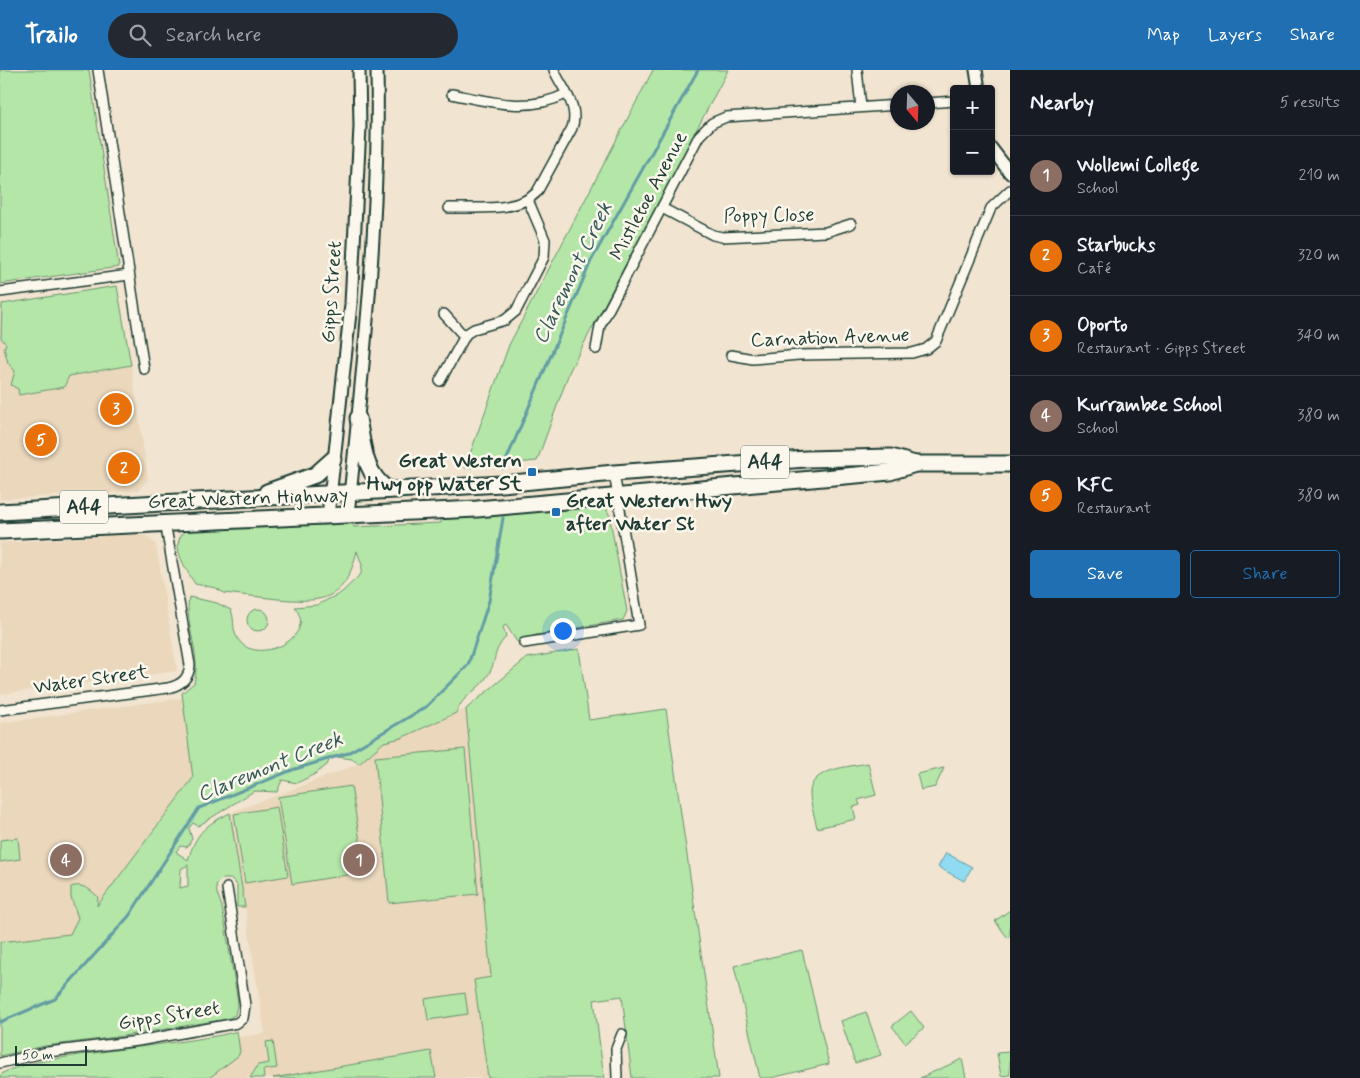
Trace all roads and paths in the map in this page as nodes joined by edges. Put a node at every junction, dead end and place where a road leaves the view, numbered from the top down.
1 (98, 70) edge
2 (359, 70) edge
3 (377, 70) edge
4 (554, 70) edge
5 (857, 70) edge
6 (976, 70) edge
7 (978, 85) edge
8 (452, 94) dead end
9 (566, 94) junction
10 (950, 102) edge
11 (935, 103) edge
12 (890, 105) edge
13 (862, 107) junction
14 (995, 153) edge
15 (1010, 173) edge
16 (1010, 190) edge
17 (528, 200) junction
18 (449, 208) dead end
19 (662, 208) junction
20 (851, 224) dead end
21 (129, 275) junction
22 (0, 292) edge
23 (444, 314) dead end
24 (464, 336) junction
25 (596, 350) dead end
26 (731, 356) dead end
27 (144, 369) dead end
28 (440, 381) dead end
29 (358, 418) junction
30 (333, 459) junction
31 (915, 464) junction
32 (1010, 464) edge
33 (614, 472) junction
34 (389, 490) junction
35 (350, 493) junction
36 (330, 494) junction
37 (618, 497) junction
38 (251, 498) junction
39 (0, 512) edge
40 (348, 515) junction
41 (328, 516) junction
42 (165, 522) junction
43 (0, 531) edge
44 (524, 643) dead end
45 (0, 710) edge
46 (227, 888) dead end
47 (622, 1034) dead end
48 (0, 1063) edge
49 (618, 1078) edge

1 - 21 street
2 - 30 main road, Gipps Street
3 - 29 main road, Gipps Street
4 - 9 street
5 - 13 street
6 - 7 main road
8 - 9 street
9 - 17 street
10 - 11 street
12 - 13 street, Mistletoe Avenue
13 - 19 street, Mistletoe Avenue
14 - 15 main road
16 - 26 street, Carnation Avenue
17 - 18 street
17 - 24 street
19 - 20 street, Poppy Close
19 - 25 street, Mistletoe Avenue
21 - 22 street
21 - 27 street
23 - 24 street
24 - 28 street
29 - 34 highway
29 - 35 main road, Gipps Street
30 - 36 main road, Gipps Street
30 - 38 highway
31 - 32 highway, Great Western Highway / A44
31 - 33 highway, Great Western Highway / A44
31 - 37 highway, Great Western Highway / A44
33 - 34 highway, Great Western Highway / A44
33 - 37 street
34 - 35 highway, Great Western Highway / A44
35 - 36 highway, Great Western Highway / A44
35 - 40 main road, Gipps Street
36 - 38 highway, Great Western Highway / A44
36 - 41 main road, Gipps Street
37 - 40 highway, Great Western Highway / A44
37 - 44 street
38 - 39 highway, Great Western Highway / A44
40 - 41 highway, Great Western Highway / A44
41 - 42 highway, Great Western Highway / A44
42 - 43 highway, Great Western Highway / A44
42 - 45 street, Water Street
46 - 48 street, Gipps Street
47 - 49 street

